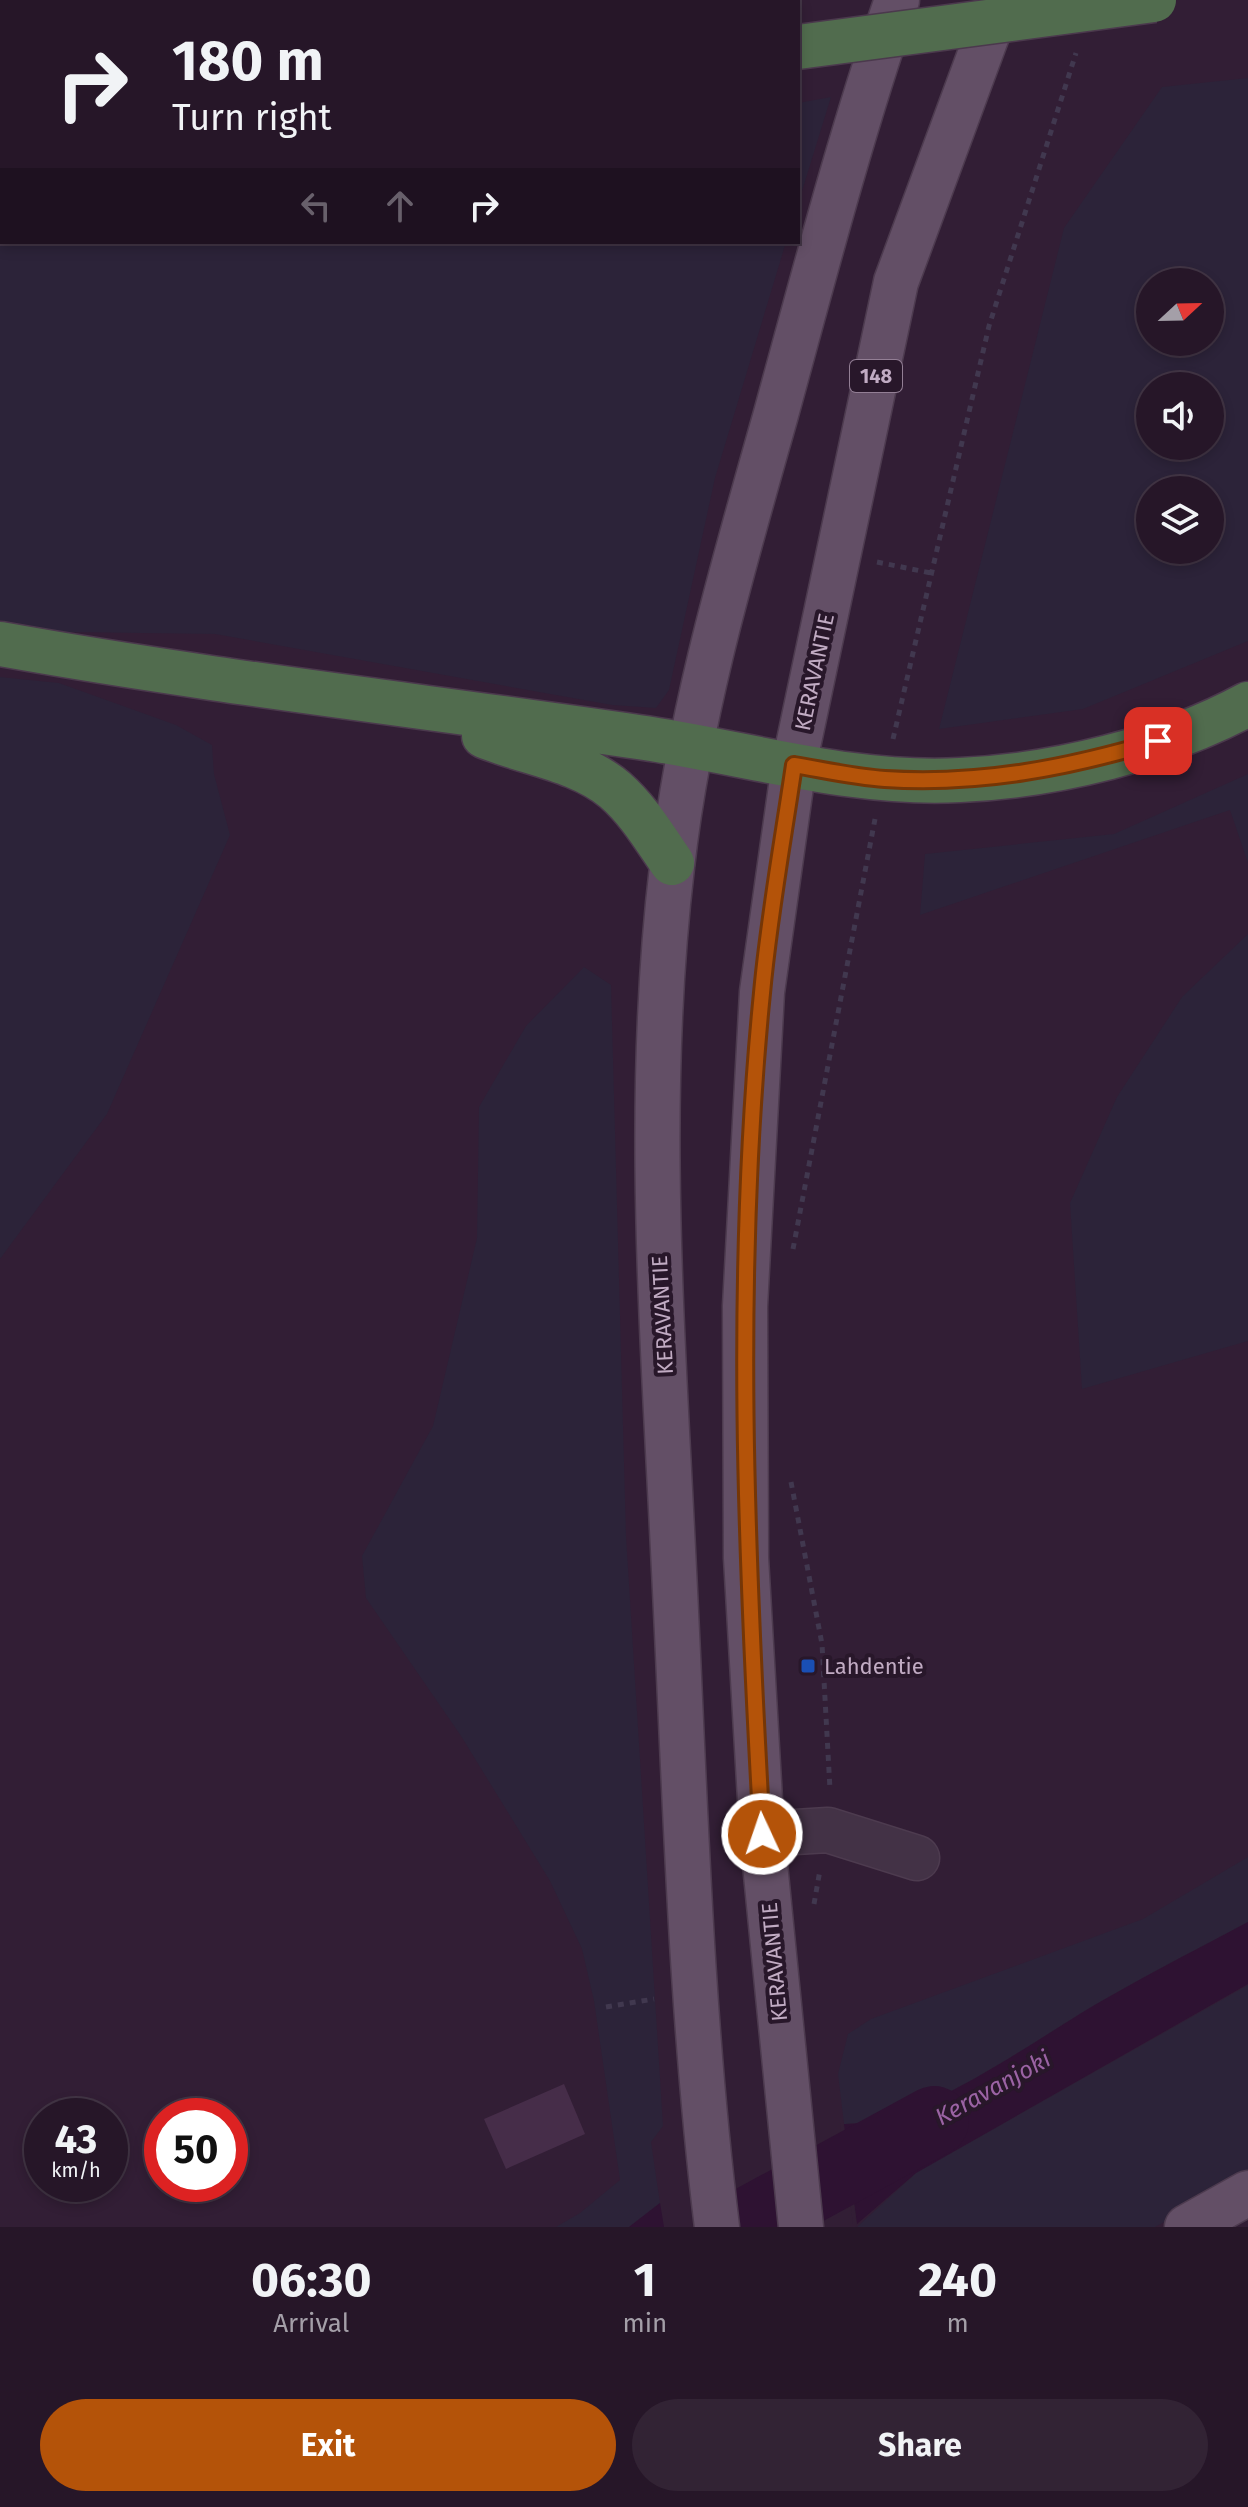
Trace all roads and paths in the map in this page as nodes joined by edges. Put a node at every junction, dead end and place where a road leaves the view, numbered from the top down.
1 (897, 0) edge
2 (1000, 0) edge
3 (1154, 0) edge
4 (1079, 44) dead end
5 (800, 47) edge
6 (839, 553) junction
7 (931, 573) junction
8 (0, 644) edge
9 (1248, 704) edge
10 (418, 709) junction
11 (692, 744) junction
12 (891, 747) dead end
13 (794, 765) junction
14 (869, 846) dead end
15 (672, 863) junction
16 (792, 1263) dead end
17 (790, 1469) dead end
18 (828, 1830) junction
19 (762, 1834) junction
20 (917, 1858) dead end
21 (814, 1909) dead end
22 (1248, 2193) edge
23 (717, 2227) edge
24 (801, 2227) edge
25 (1187, 2227) edge

1 - 11 main road, KERAVANTIE
2 - 6 main road, KERAVANTIE / 148
3 - 5 highway, bridge
4 - 7 path
6 - 7 path
6 - 13 main road, KERAVANTIE / 148
7 - 12 path
8 - 10 highway
9 - 13 highway
10 - 11 highway
10 - 15 highway
11 - 13 highway
11 - 15 main road, KERAVANTIE
13 - 19 main road, KERAVANTIE / 148
14 - 16 path
15 - 23 main road, KERAVANTIE
17 - 18 path
18 - 19 lane
18 - 20 lane
18 - 21 path
19 - 24 main road, KERAVANTIE / 148
22 - 25 main road

